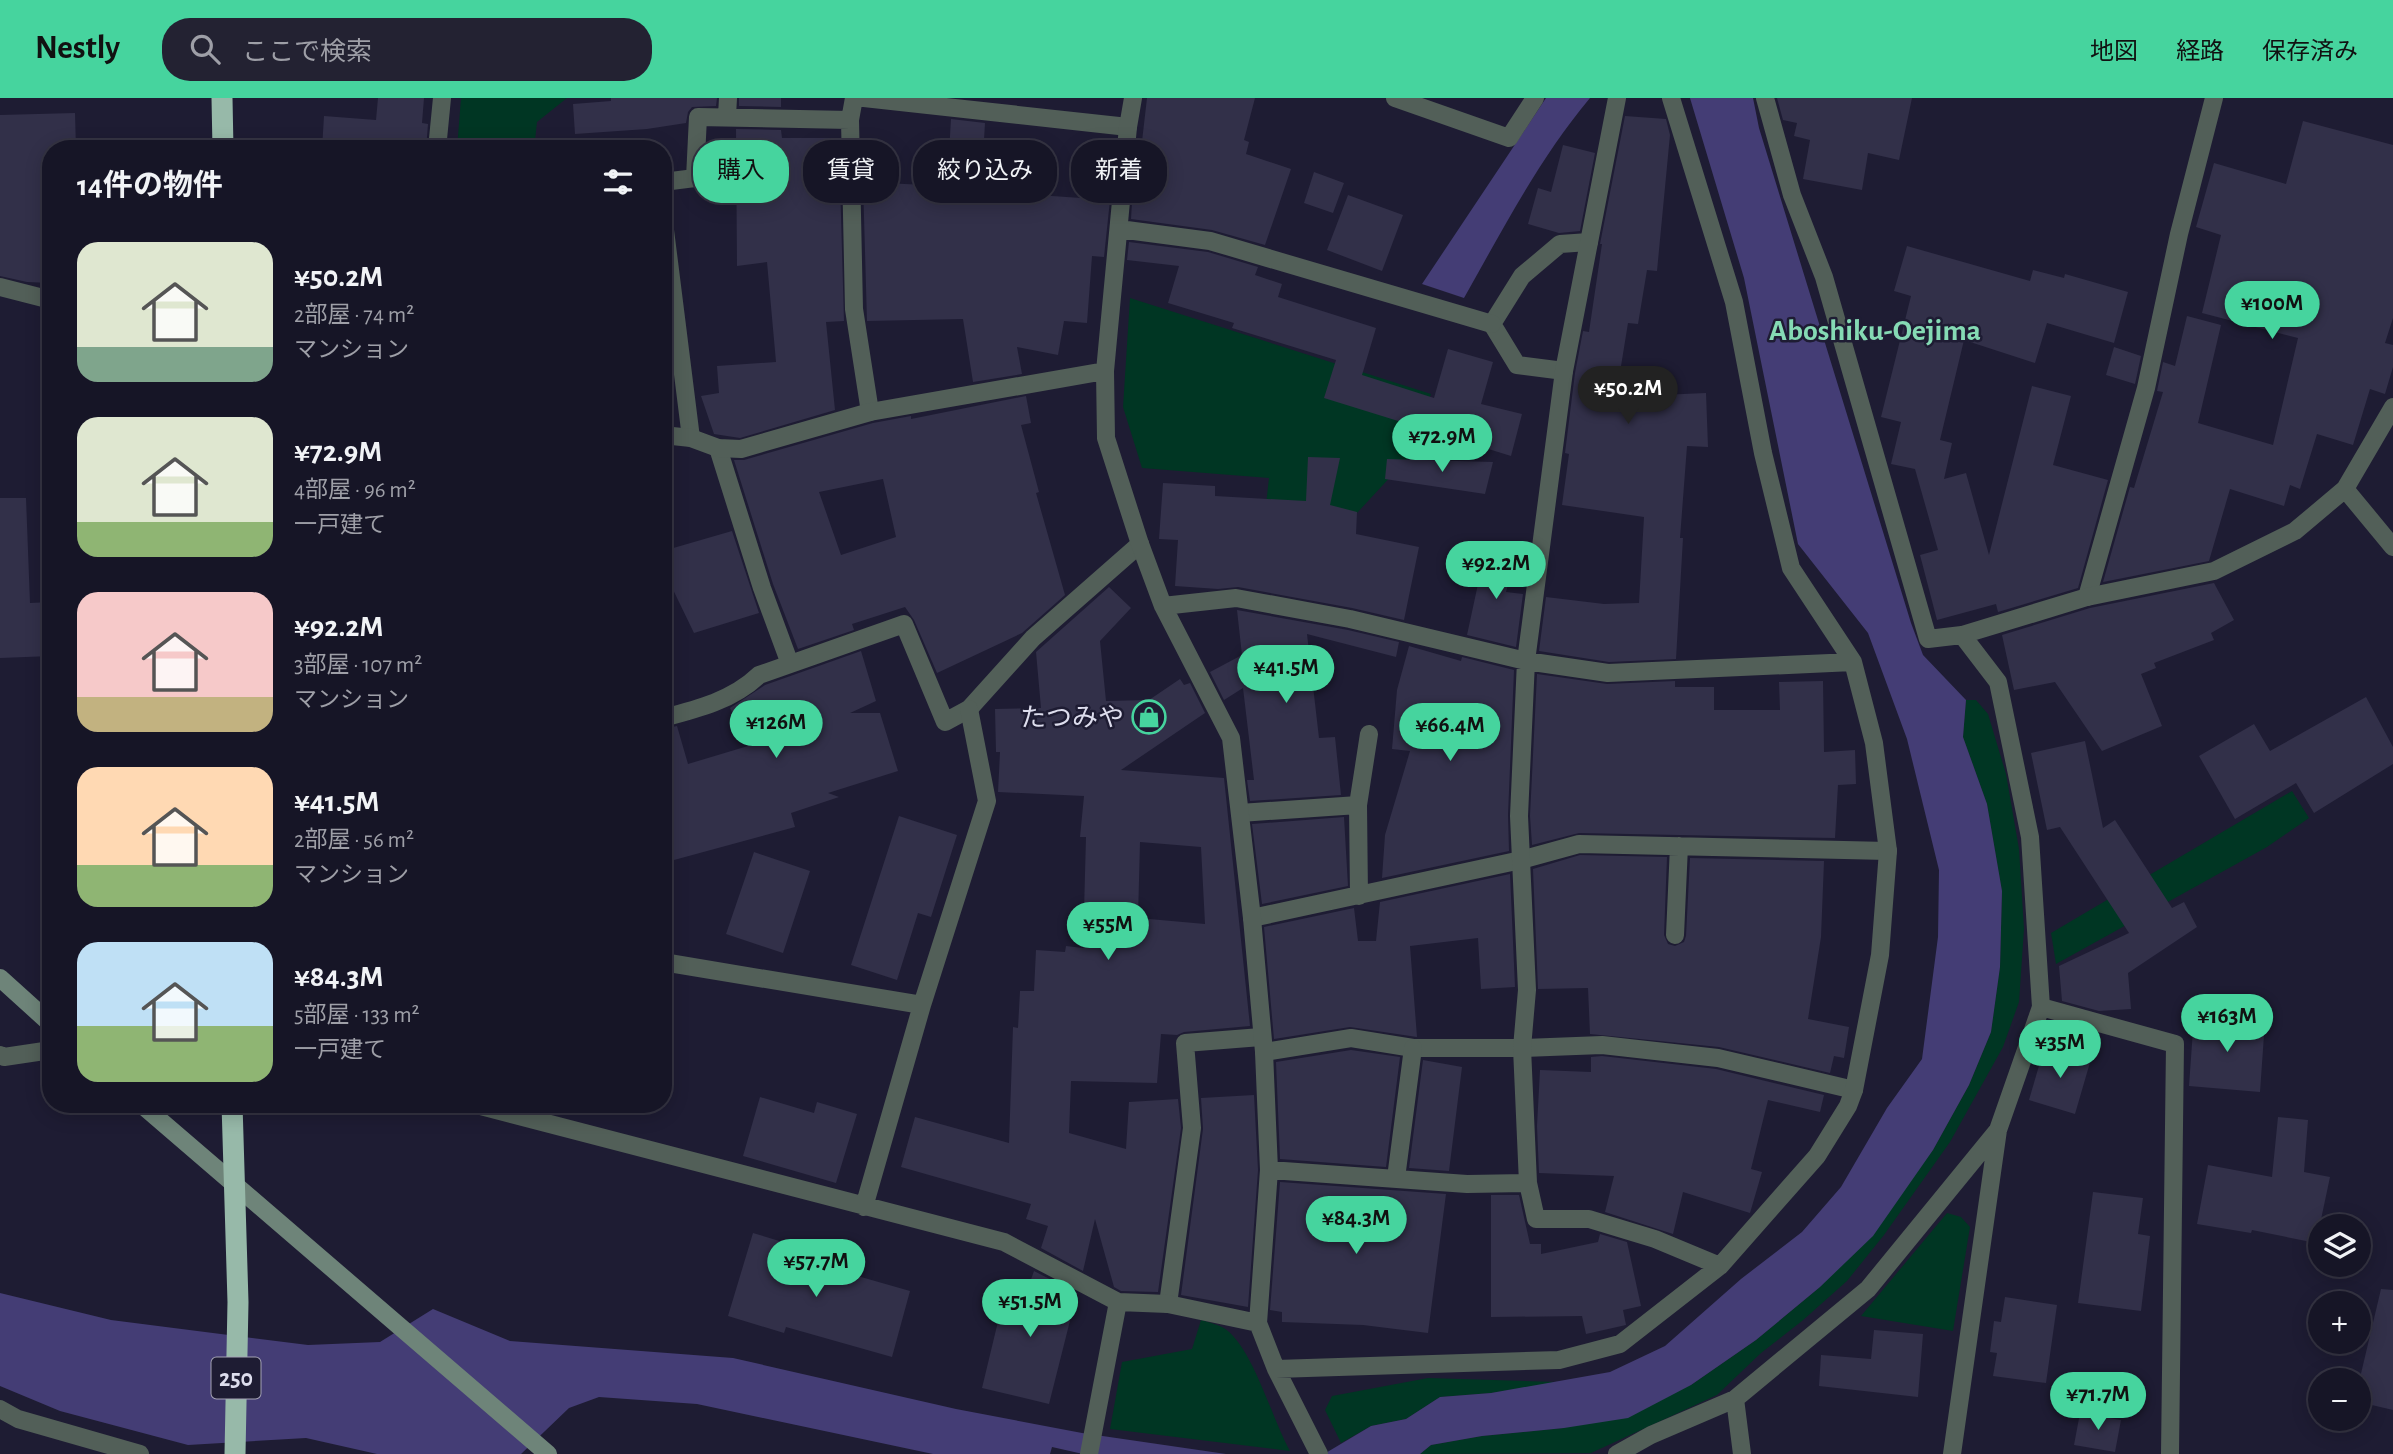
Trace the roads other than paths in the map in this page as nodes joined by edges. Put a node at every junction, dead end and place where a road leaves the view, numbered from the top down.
1 (222, 98) edge
2 (442, 98) edge
3 (728, 98) edge
4 (854, 98) edge
5 (864, 98) edge
6 (1133, 98) edge
7 (1395, 98) edge
8 (1535, 98) edge
9 (1618, 98) edge
10 (1671, 98) edge
11 (1765, 98) edge
12 (2214, 98) edge
13 (727, 116) junction
14 (850, 120) junction
15 (1128, 127) junction
16 (223, 140) edge
17 (438, 140) edge
18 (672, 181) edge
19 (1119, 229) junction
20 (1589, 242) junction
21 (672, 286) edge
22 (0, 287) edge
23 (42, 298) edge
24 (1492, 324) junction
25 (1105, 371) junction
26 (1564, 371) junction
27 (2393, 407) edge
28 (870, 412) junction
29 (672, 436) edge
30 (691, 438) junction
31 (718, 448) junction
32 (2345, 489) junction
33 (1140, 544) junction
34 (2393, 547) edge
35 (2087, 597) junction
36 (1163, 606) junction
37 (1962, 635) junction
38 (1525, 661) junction
39 (1853, 662) junction
40 (790, 664) junction
41 (969, 709) junction
42 (672, 716) edge
43 (1369, 734) dead end
44 (1358, 805) junction
45 (1240, 813) junction
46 (1679, 846) junction
47 (1888, 851) junction
48 (1521, 860) junction
49 (1359, 896) junction
50 (1252, 918) junction
51 (1675, 935) dead end
52 (672, 963) edge
53 (0, 978) edge
54 (922, 1005) junction
55 (2041, 1007) junction
56 (42, 1016) edge
57 (1263, 1044) junction
58 (1413, 1048) junction
59 (1522, 1048) junction
60 (42, 1051) edge
61 (0, 1055) edge
62 (1854, 1090) junction
63 (151, 1113) edge
64 (232, 1113) edge
65 (507, 1113) edge
66 (1998, 1130) junction
67 (1269, 1170) junction
68 (1396, 1178) junction
69 (1528, 1184) junction
70 (233, 1186) junction
71 (864, 1207) junction
72 (1720, 1266) junction
73 (1118, 1302) junction
74 (1168, 1304) junction
75 (1258, 1322) junction
76 (1276, 1369) junction
77 (1735, 1399) junction
78 (0, 1409) edge
79 (544, 1450) edge
80 (141, 1454) edge
81 (235, 1454) edge
82 (1089, 1454) edge
83 (1319, 1454) edge
84 (1617, 1454) edge
85 (1742, 1454) edge
86 (1952, 1454) edge
87 (2170, 1454) edge

1 - 16 highway
2 - 17 street
3 - 13 street
4 - 14 street
5 - 15 street
6 - 15 street
7 - 8 street
9 - 20 street
10 - 39 street
11 - 37 street
12 - 35 street
13 - 14 street
13 - 18 street
14 - 28 street
15 - 19 street
19 - 24 street
19 - 25 street
20 - 24 street
20 - 26 street
21 - 30 street
22 - 23 street
24 - 26 street
25 - 28 street
25 - 33 street
26 - 38 street
27 - 32 street
28 - 31 street
29 - 30 street
30 - 31 street
31 - 40 street
32 - 34 street
32 - 35 street
33 - 36 street
33 - 41 street
35 - 37 street
36 - 38 street
36 - 45 street
37 - 55 street
38 - 39 street
38 - 48 street
39 - 47 street
40 - 41 street
40 - 42 street
41 - 54 street
43 - 44 street
44 - 45 street
44 - 49 street
45 - 50 street
46 - 47 street
46 - 48 street
46 - 51 street
47 - 62 street
48 - 49 street
48 - 59 street
49 - 50 street
50 - 57 street
52 - 54 street
53 - 56 street
54 - 71 street
55 - 66 street
55 - 87 street
57 - 58 street
57 - 67 street
57 - 74 street
58 - 59 street
58 - 68 street
59 - 62 street
59 - 69 street
60 - 61 street
62 - 72 street
63 - 70 street
64 - 70 highway, 250
65 - 71 street
66 - 77 street
66 - 86 street
67 - 68 street
67 - 75 street
68 - 69 street
69 - 72 street
70 - 79 street
70 - 81 highway, 250
71 - 73 street
72 - 76 street
73 - 74 street
73 - 82 street
74 - 75 street
75 - 76 street
76 - 83 street
77 - 84 street
77 - 85 street
78 - 80 street

